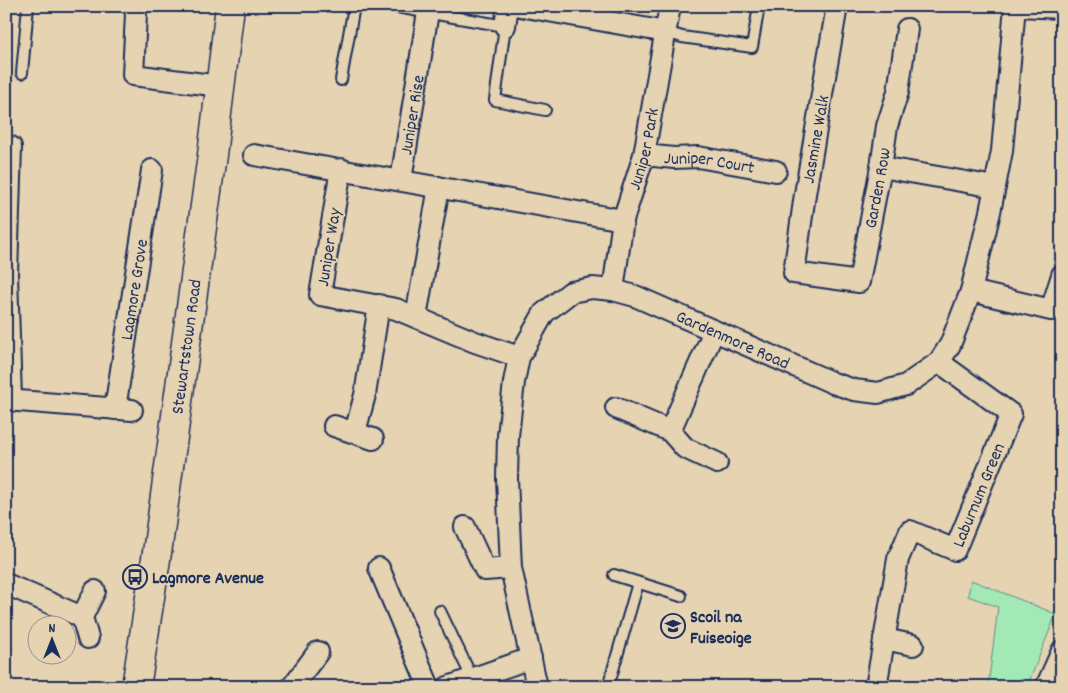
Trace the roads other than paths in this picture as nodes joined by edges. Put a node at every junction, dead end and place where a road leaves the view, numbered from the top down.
1 (28, 6) edge
2 (134, 6) edge
3 (230, 6) edge
4 (354, 6) edge
5 (391, 6) edge
6 (520, 6) edge
7 (670, 6) edge
8 (759, 6) edge
9 (838, 6) edge
10 (1017, 6) edge
11 (1062, 8) edge
12 (428, 12) junction
13 (506, 16) edge
14 (907, 29) dead end
15 (666, 32) junction
16 (22, 73) dead end
17 (341, 80) dead end
18 (220, 86) junction
19 (545, 110) dead end
20 (11, 147) dead end
21 (254, 154) dead end
22 (644, 154) junction
23 (881, 167) junction
24 (341, 169) junction
25 (152, 170) dead end
26 (776, 171) dead end
27 (401, 180) junction
28 (439, 187) junction
29 (995, 187) junction
30 (624, 220) junction
31 (794, 273) joint
32 (1062, 275) edge
33 (613, 290) junction
34 (971, 292) junction
35 (380, 305) junction
36 (416, 317) junction
37 (714, 331) junction
38 (519, 357) junction
39 (939, 362) junction
40 (9, 400) edge
41 (616, 408) dead end
42 (334, 426) dead end
43 (670, 431) junction
44 (717, 463) dead end
45 (465, 527) dead end
46 (378, 568) dead end
47 (511, 568) junction
48 (614, 575) dead end
49 (638, 583) junction
50 (6, 584) edge
51 (95, 591) dead end
52 (681, 596) dead end
53 (440, 611) dead end
54 (82, 616) junction
55 (88, 638) dead end
56 (884, 638) junction
57 (913, 645) dead end
58 (1062, 651) edge
59 (318, 652) dead end
60 (531, 658) junction
61 (472, 678) junction
62 (136, 687) edge
63 (292, 687) edge
64 (429, 687) edge
65 (448, 687) edge
66 (537, 687) edge
67 (608, 687) edge
68 (876, 687) edge
69 (1046, 687) edge

1 - 16 lane
2 - 18 street
3 - 18 main road, Stewartstown Road
4 - 17 lane
5 - 12 lane
6 - 15 street
7 - 15 street, Juniper Park
8 - 15 lane
9 - 31 street, Jasmine Walk
10 - 11 street
10 - 29 street, Gardenmore Road
12 - 13 lane
12 - 27 street, Juniper Rise
13 - 19 lane
14 - 23 street, Garden Row
15 - 22 street, Juniper Park
18 - 62 main road, Stewartstown Road
20 - 40 street, Lagmore Grove
21 - 24 street
22 - 26 street, Juniper Court
22 - 30 street, Juniper Park
23 - 29 street
23 - 31 street, Garden Row
24 - 27 street
24 - 35 street, Juniper Way
25 - 40 street, Lagmore Grove
27 - 28 street, Juniper Rise
28 - 30 street, Juniper Rise
28 - 36 street
29 - 34 street, Gardenmore Road
30 - 33 street, Juniper Park
32 - 34 street
33 - 37 street, Gardenmore Road
33 - 38 street, Gardenmore Road
34 - 39 street, Gardenmore Road
35 - 36 street, Juniper Way
35 - 42 street
36 - 38 street, Juniper Way
37 - 39 street, Gardenmore Road
37 - 43 street
38 - 47 street, Gardenmore Road
39 - 56 street, Laburnum Green
41 - 43 street
43 - 44 street
45 - 47 street
46 - 64 street
47 - 60 street, Gardenmore Road
48 - 49 lane
49 - 52 lane
49 - 67 lane
50 - 54 street
51 - 54 street
53 - 61 lane
54 - 55 street
56 - 57 street
56 - 68 street, Laburnum Green
58 - 69 street
59 - 63 street
60 - 61 street
60 - 66 street, Gardenmore Road
61 - 65 street

